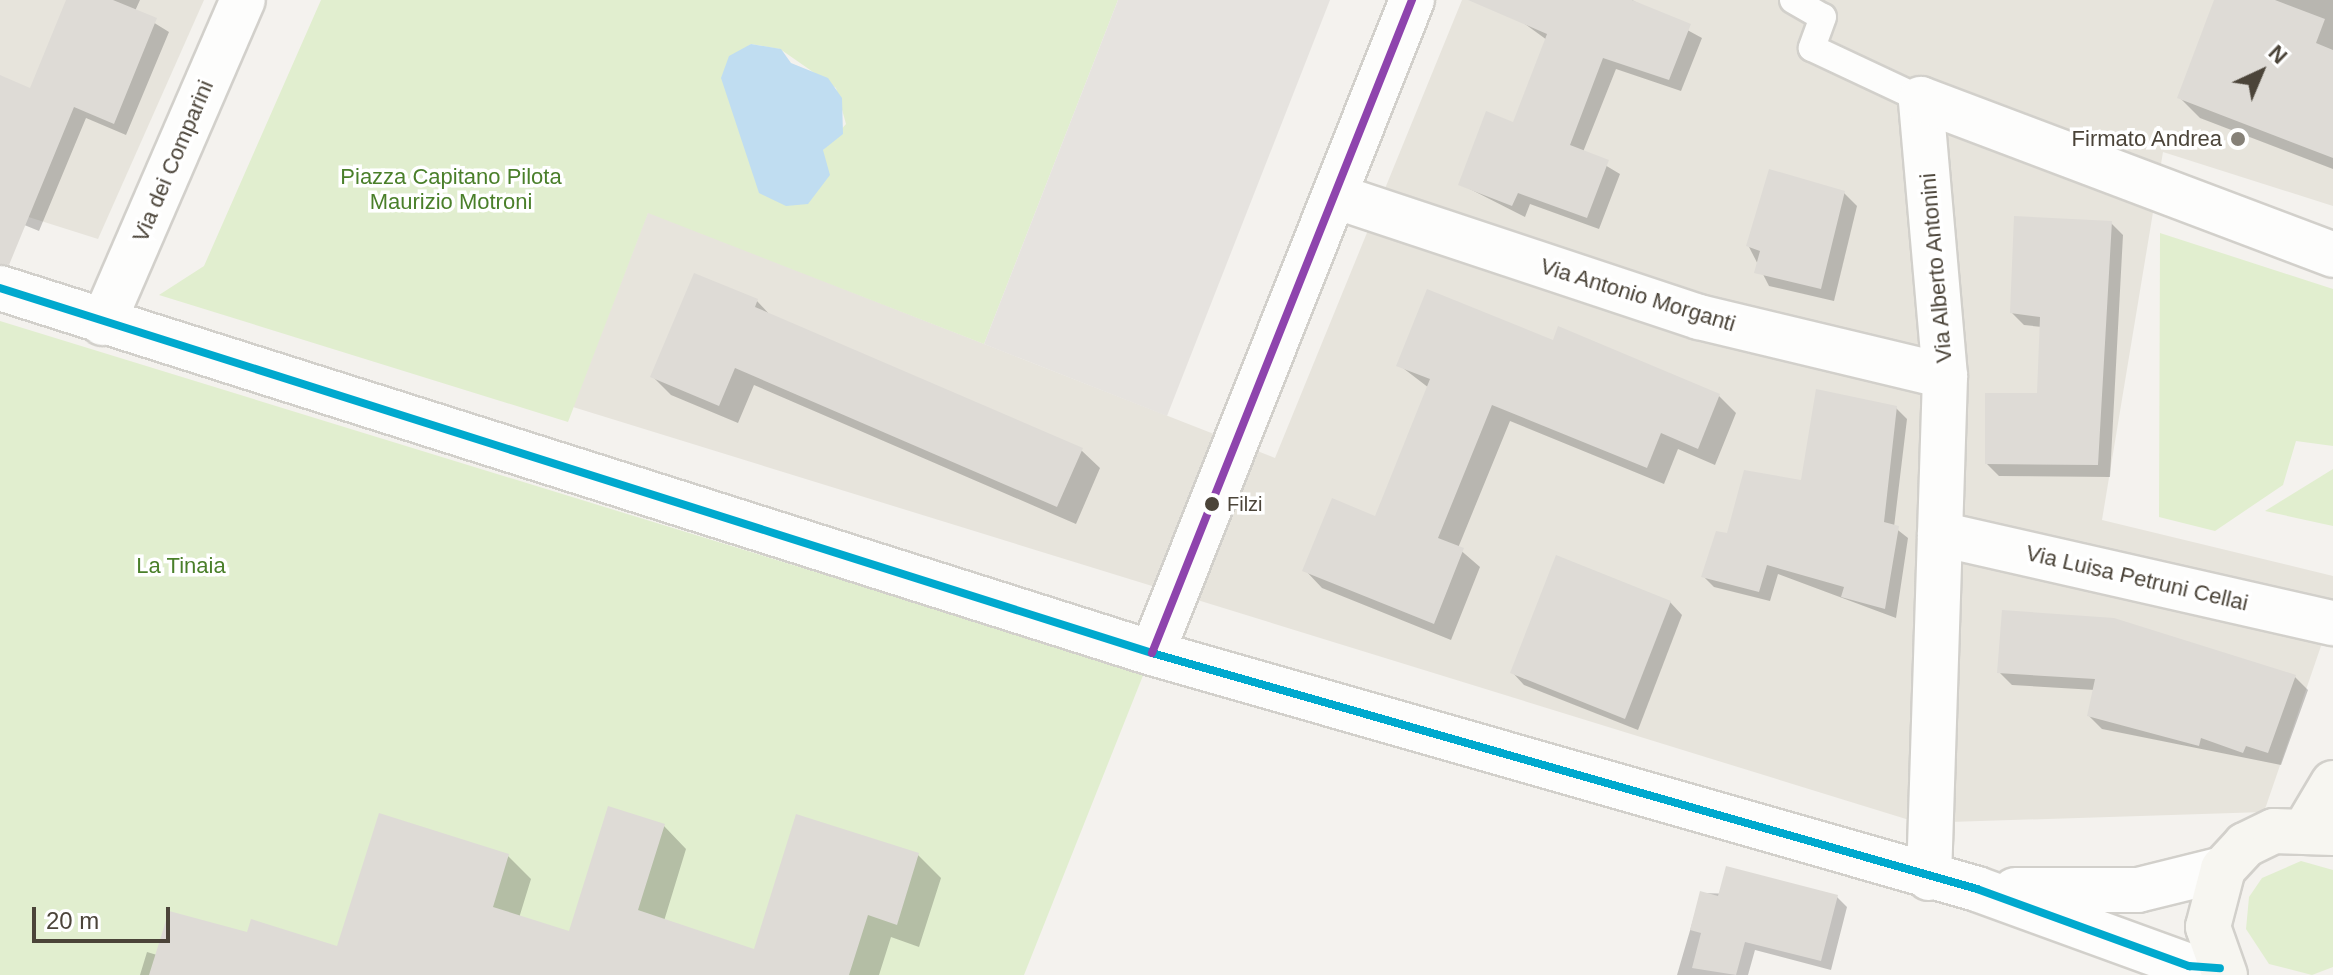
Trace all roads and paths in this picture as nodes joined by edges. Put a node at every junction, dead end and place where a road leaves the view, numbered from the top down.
1 (243, 0) edge
2 (1412, 0) edge
3 (1793, 0) edge
4 (1921, 99) junction
5 (1335, 196) junction
6 (2333, 255) edge
7 (0, 288) edge
8 (103, 323) junction
9 (1945, 376) junction
10 (1940, 534) junction
11 (2333, 623) edge
12 (1152, 653) junction
13 (2333, 783) edge
14 (2320, 830) edge
15 (2223, 869) junction
16 (1929, 878) junction
17 (1977, 889) junction
18 (2223, 972) edge

1 - 8 street, Via dei Comparini
2 - 5 street
3 - 4 lane
4 - 6 street
4 - 9 street, Via Alberto Antonini
5 - 9 street, Via Antonio Morganti
5 - 12 street
7 - 8 street
8 - 12 street
9 - 10 street, Via Alberto Antonini
10 - 11 street, Via Luisa Petruni Cellai
10 - 16 street, Via Alberto Antonini
12 - 16 street
13 - 14 street
14 - 15 street
15 - 17 street
15 - 18 street
16 - 17 street
17 - 18 street

